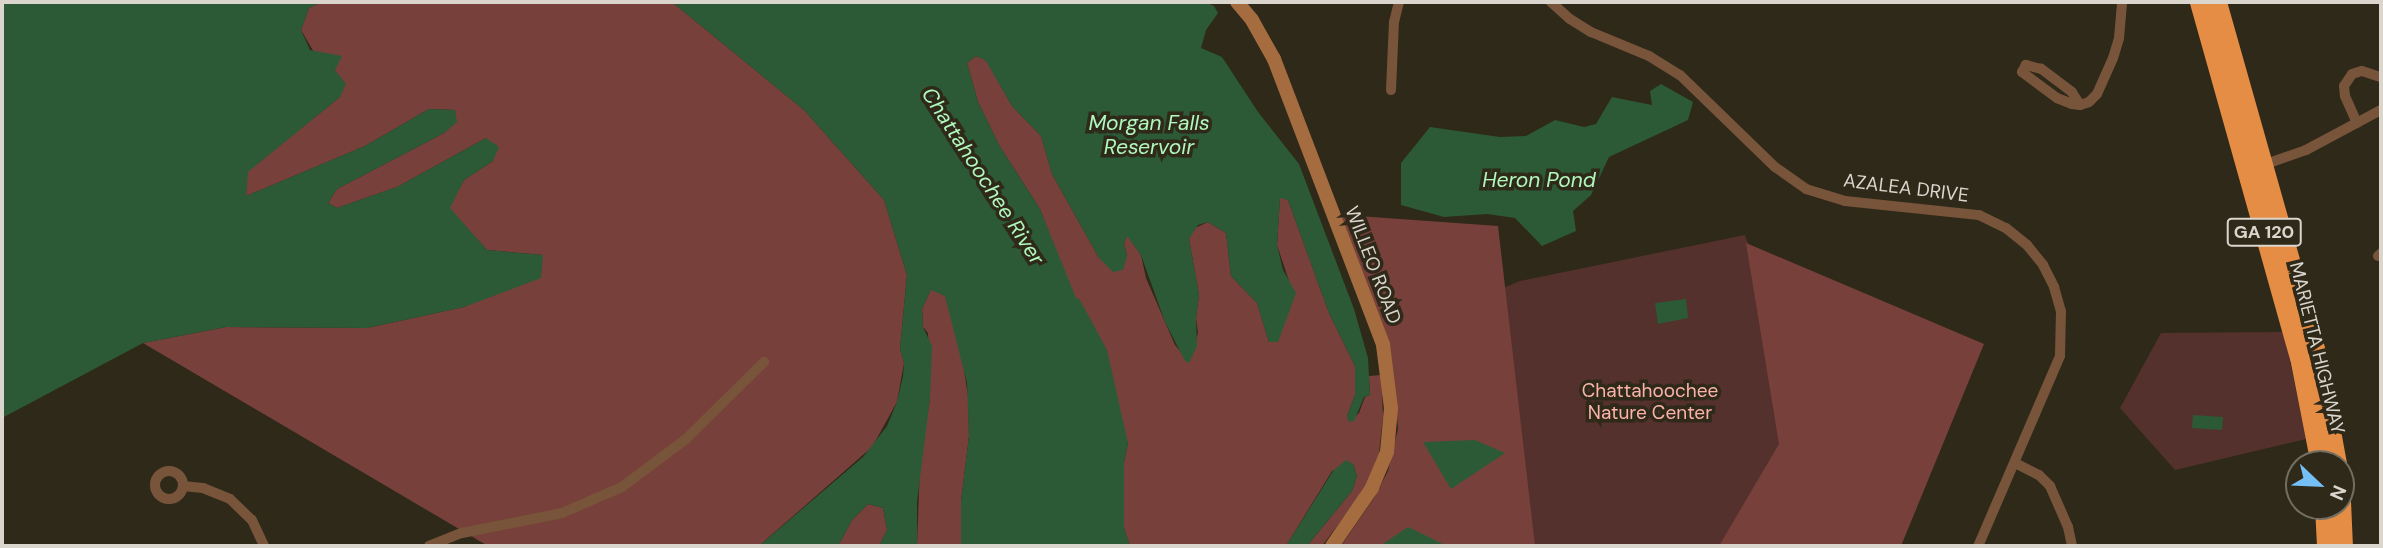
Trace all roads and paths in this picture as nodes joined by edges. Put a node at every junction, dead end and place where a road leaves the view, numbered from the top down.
1 (1237, 2) edge
2 (1399, 2) edge
3 (1551, 2) edge
4 (2122, 2) edge
5 (2199, 2) edge
6 (2217, 2) edge
7 (2381, 77) edge
8 (1391, 90) dead end
9 (2080, 105) junction
10 (2381, 110) edge
11 (2357, 123) junction
12 (2263, 165) junction
13 (764, 362) dead end
14 (2317, 450) edge
15 (2334, 450) edge
16 (2015, 463) junction
17 (183, 486) dead end
18 (2325, 520) edge
19 (2342, 520) edge
20 (264, 546) edge
21 (429, 546) edge
22 (1332, 546) edge
23 (1978, 546) edge
24 (2072, 546) edge
25 (2326, 546) edge
26 (2343, 546) edge

1 - 22 street, WILLEO ROAD
2 - 8 street
3 - 16 street, AZALEA DRIVE
4 - 9 street
5 - 14 highway, MARIETTA HIGHWAY / GA 120
6 - 12 highway, MARIETTA HIGHWAY / GA 120
7 - 11 street
9 - 9 street
10 - 11 street
11 - 12 street
12 - 15 highway, MARIETTA HIGHWAY / GA 120
13 - 21 street
16 - 23 street, AZALEA DRIVE
16 - 24 street
17 - 20 street
18 - 25 highway
19 - 26 highway

